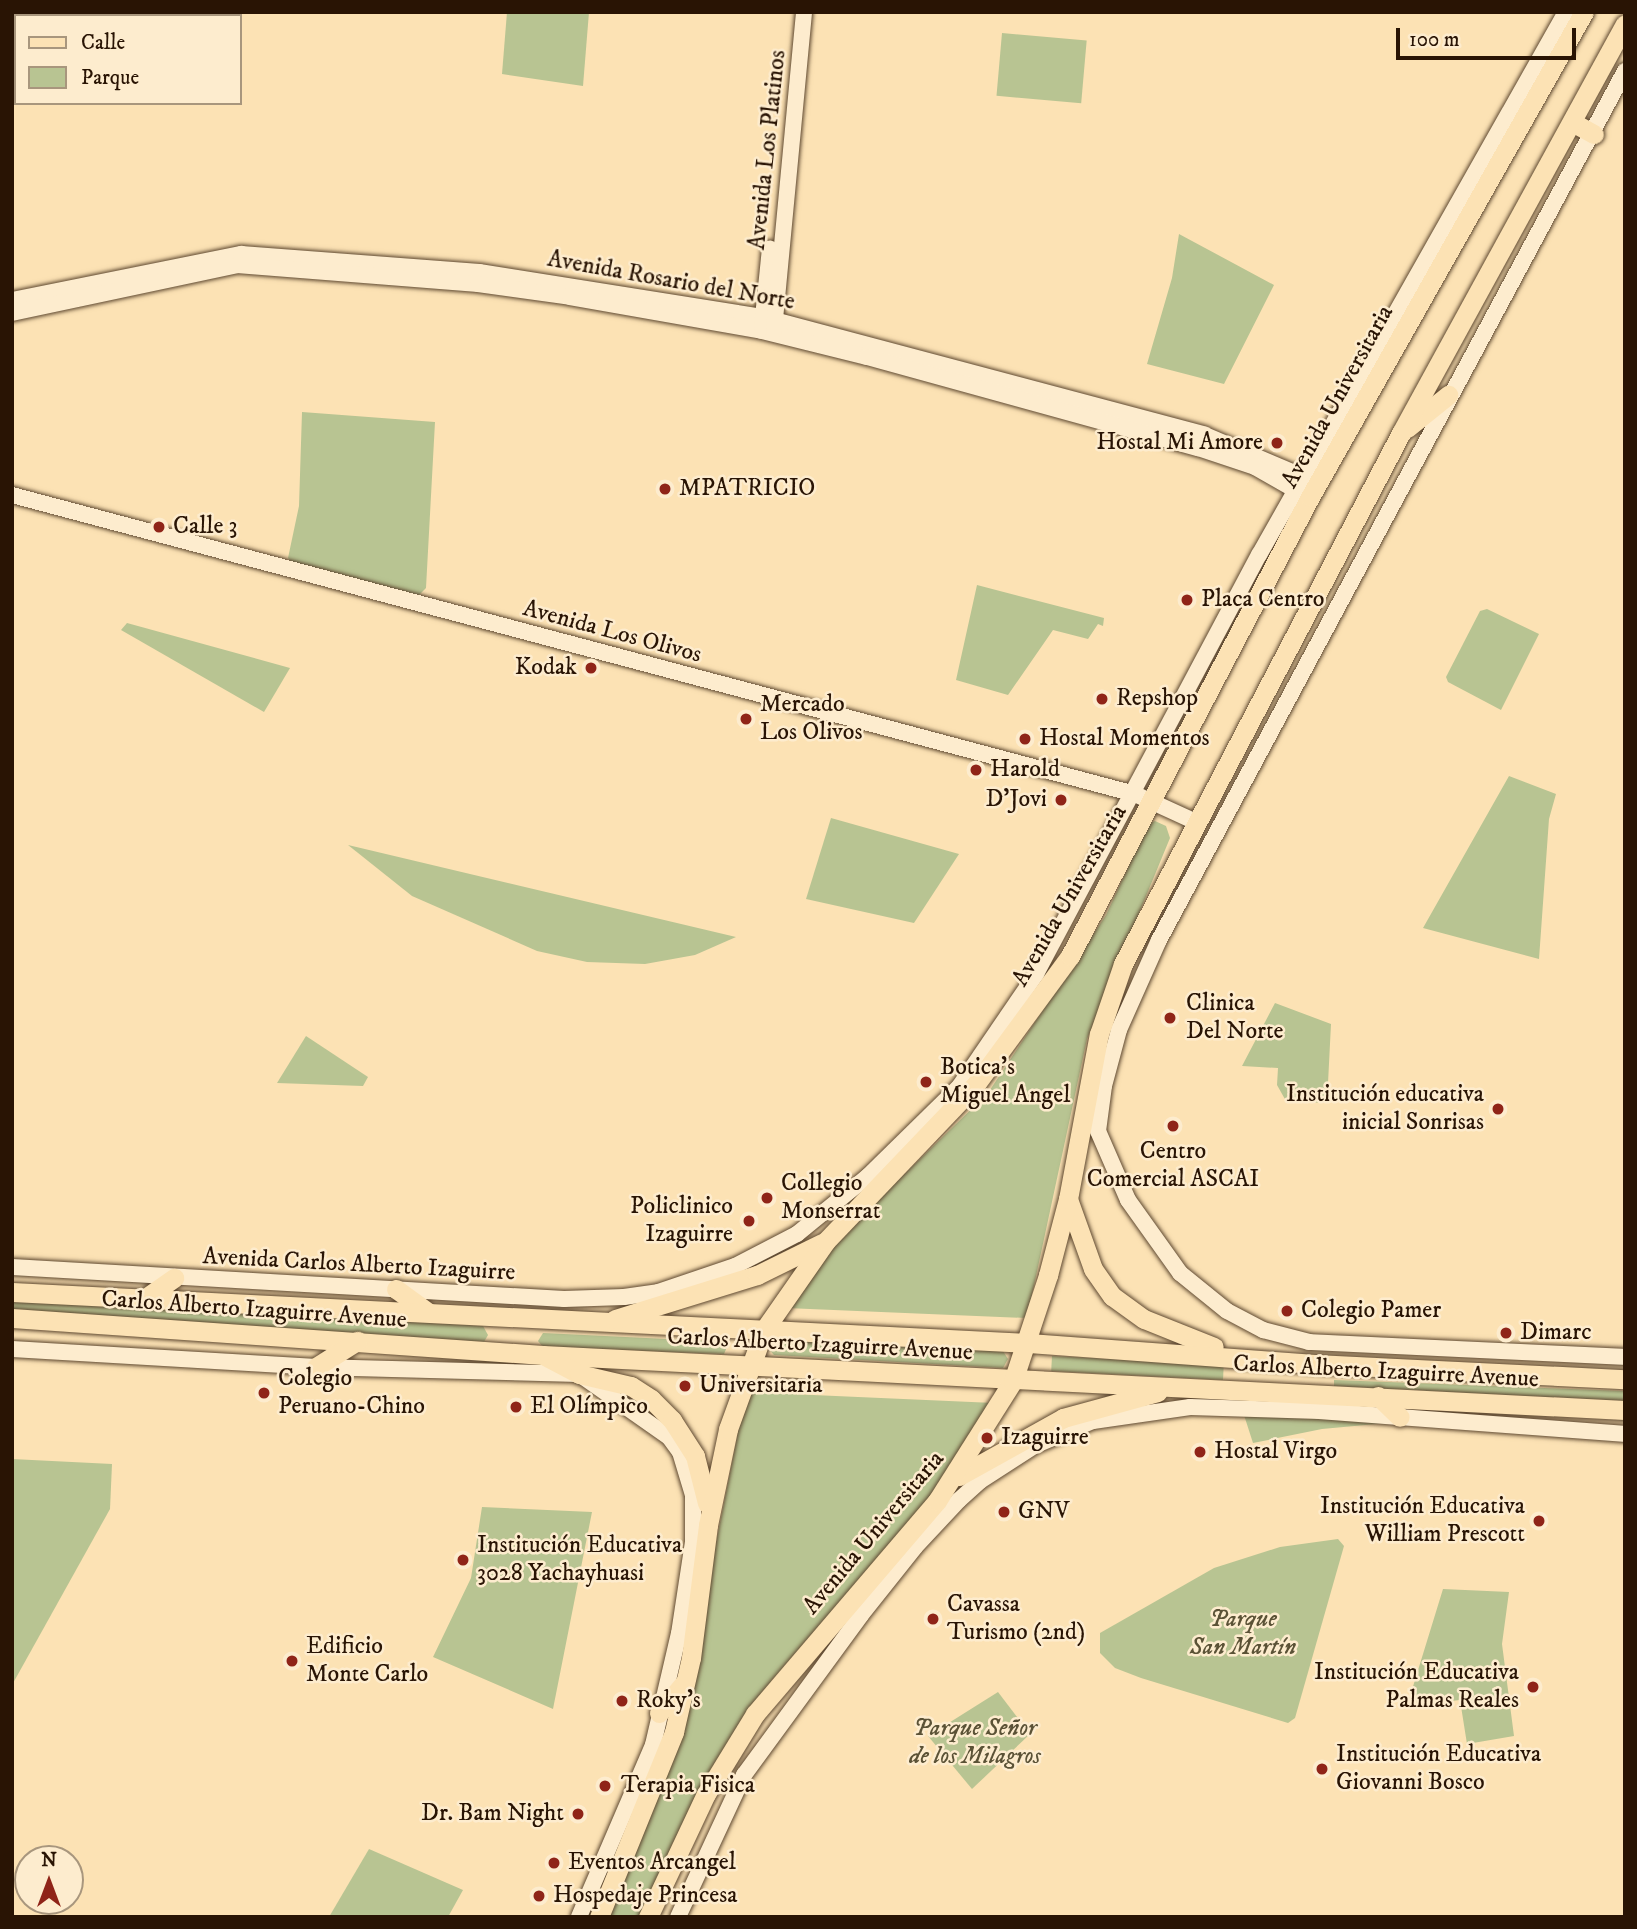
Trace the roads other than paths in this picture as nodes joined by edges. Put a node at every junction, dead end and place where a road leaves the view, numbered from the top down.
1 (794, 12) edge
2 (804, 12) edge
3 (1566, 12) edge
4 (1584, 12) edge
5 (1625, 24) edge
6 (1625, 71) edge
7 (1572, 122) junction
8 (1594, 134) junction
9 (12, 300) edge
10 (12, 313) edge
11 (768, 325) junction
12 (1448, 395) junction
13 (1401, 433) junction
14 (1300, 484) junction
15 (12, 495) edge
16 (1144, 798) junction
17 (1196, 822) junction
18 (1089, 1132) junction
19 (874, 1180) junction
20 (1068, 1199) junction
21 (827, 1241) junction
22 (12, 1267) edge
23 (174, 1278) junction
24 (700, 1279) junction
25 (396, 1289) junction
26 (12, 1292) edge
27 (686, 1296) junction
28 (144, 1299) junction
29 (428, 1312) junction
30 (489, 1317) junction
31 (12, 1318) edge
32 (536, 1320) junction
33 (600, 1324) junction
34 (764, 1330) junction
35 (357, 1341) junction
36 (1028, 1343) junction
37 (12, 1349) edge
38 (489, 1352) junction
39 (539, 1354) junction
40 (1625, 1357) edge
41 (616, 1358) junction
42 (1272, 1360) junction
43 (751, 1364) junction
44 (1315, 1364) junction
45 (316, 1367) junction
46 (579, 1374) junction
47 (1625, 1379) edge
48 (1013, 1381) junction
49 (1183, 1386) junction
50 (1272, 1391) junction
51 (1313, 1393) junction
52 (1378, 1396) junction
53 (1625, 1410) edge
54 (1400, 1418) junction
55 (1625, 1434) edge
56 (955, 1479) junction
57 (708, 1525) junction
58 (693, 1542) junction
59 (688, 1678) junction
60 (659, 1713) junction
61 (579, 1917) edge
62 (599, 1917) edge
63 (648, 1917) edge
64 (678, 1917) edge

1 - 11 street, Avenida Los Platinos
2 - 11 street, Avenida Los Platinos
3 - 14 street, Avenida Universitaria
4 - 16 main road, Avenida Universitaria
5 - 7 main road, Avenida Universitaria
6 - 8 street, Avenida Universitaria
7 - 8 main road
7 - 13 main road, Avenida Universitaria
8 - 12 street, Avenida Universitaria
9 - 11 street, Avenida Rosario del Norte
10 - 11 street, Avenida Rosario del Norte
11 - 14 street, Avenida Rosario del Norte
12 - 13 main road
12 - 18 street, Avenida Universitaria
13 - 17 main road, Avenida Universitaria
14 - 16 street, Avenida Universitaria
15 - 16 street, Avenida Los Olivos
16 - 17 street, Avenida Los Olivos
16 - 19 main road, Avenida Universitaria
17 - 18 main road, Avenida Universitaria
18 - 20 main road, Avenida Universitaria
18 - 40 street
19 - 21 main road, Avenida Universitaria
19 - 24 street, Avenida Universitaria
20 - 36 main road, Avenida Universitaria
20 - 42 main road
21 - 27 main road
21 - 34 main road, Avenida Universitaria
22 - 23 street, Avenida Carlos Alberto Izaguirre
23 - 25 street, Avenida Carlos Alberto Izaguirre
23 - 28 main road
24 - 25 street, Avenida Carlos Alberto Izaguirre
24 - 27 main road
25 - 29 main road
26 - 28 main road, Carlos Alberto Izaguirre Avenue
27 - 33 main road
28 - 29 main road, Carlos Alberto Izaguirre Avenue
29 - 30 main road, Carlos Alberto Izaguirre Avenue
30 - 32 main road, Carlos Alberto Izaguirre Avenue
30 - 38 main road
31 - 35 main road, Carlos Alberto Izaguirre Avenue
32 - 33 main road, Carlos Alberto Izaguirre Avenue
32 - 39 main road
33 - 34 main road, Carlos Alberto Izaguirre Avenue
34 - 36 main road, Carlos Alberto Izaguirre Avenue
34 - 43 main road, Avenida Universitaria
35 - 38 main road, Carlos Alberto Izaguirre Avenue
35 - 45 main road
36 - 42 main road, Carlos Alberto Izaguirre Avenue
36 - 48 main road, Avenida Universitaria
37 - 45 street
38 - 39 main road, Carlos Alberto Izaguirre Avenue
39 - 41 main road, Carlos Alberto Izaguirre Avenue
39 - 46 main road
41 - 43 main road, Carlos Alberto Izaguirre Avenue
41 - 46 main road
42 - 44 main road, Carlos Alberto Izaguirre Avenue
42 - 50 main road
43 - 48 main road, Carlos Alberto Izaguirre Avenue
43 - 57 main road, Avenida Universitaria
44 - 47 main road, Carlos Alberto Izaguirre Avenue
44 - 51 main road
45 - 46 street
46 - 57 main road
46 - 58 street
48 - 49 main road, Carlos Alberto Izaguirre Avenue
48 - 56 main road, Avenida Universitaria
49 - 50 main road, Carlos Alberto Izaguirre Avenue
49 - 56 main road
50 - 51 main road, Carlos Alberto Izaguirre Avenue
51 - 52 main road, Carlos Alberto Izaguirre Avenue
52 - 53 main road, Carlos Alberto Izaguirre Avenue
52 - 54 main road
54 - 55 street, Avenida Universitaria
54 - 64 street, Avenida Universitaria
56 - 63 main road, Avenida Universitaria
57 - 58 main road
57 - 59 main road, Avenida Universitaria
58 - 60 street
59 - 60 main road
59 - 62 main road, Avenida Universitaria
60 - 61 street

